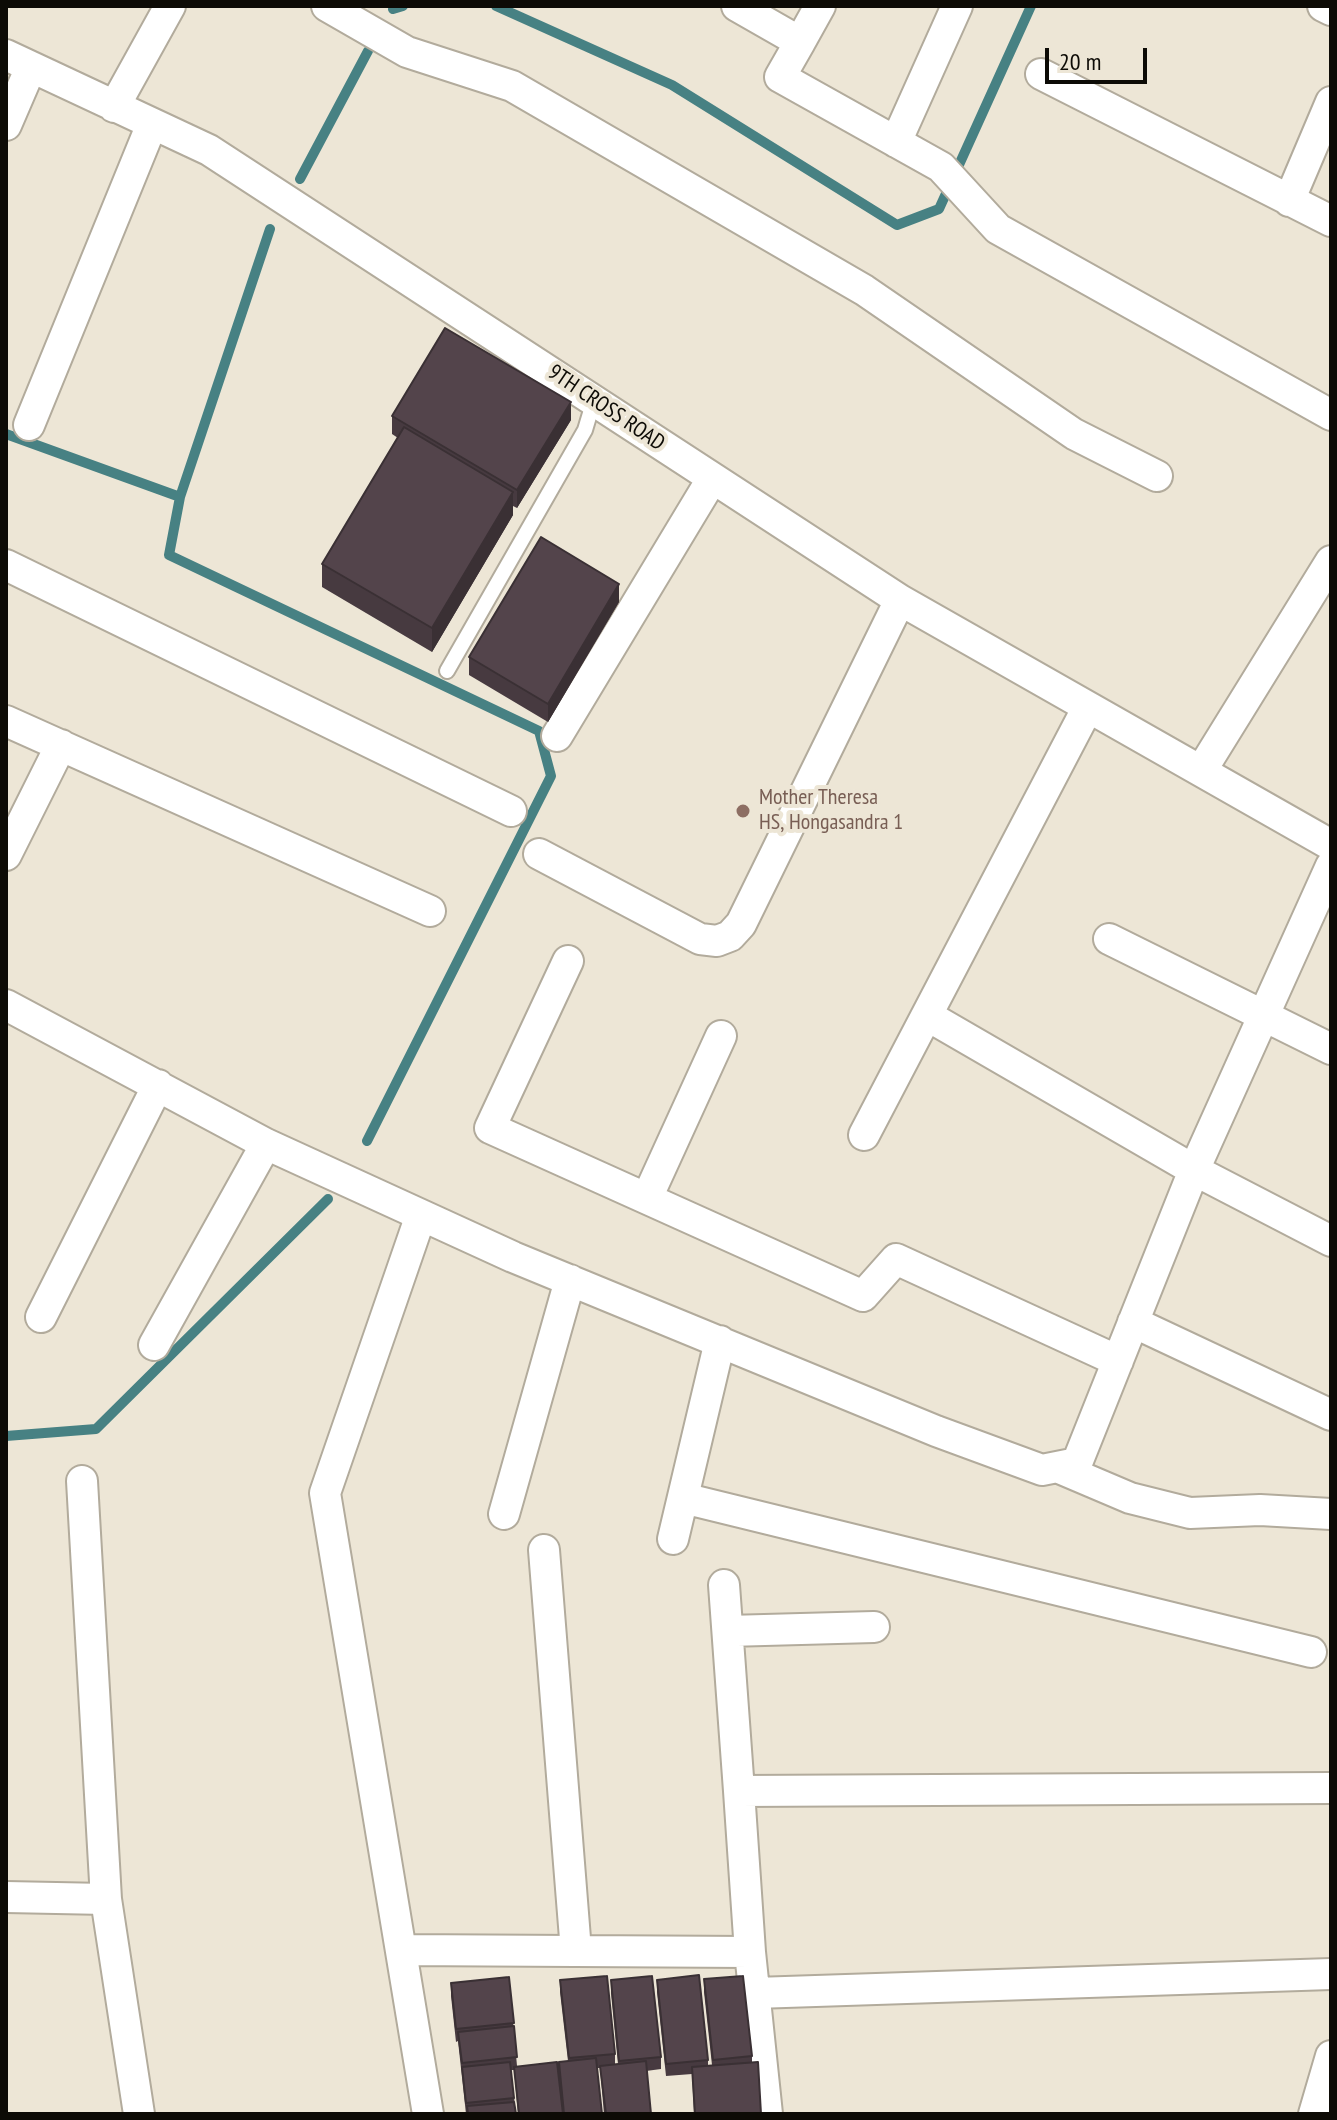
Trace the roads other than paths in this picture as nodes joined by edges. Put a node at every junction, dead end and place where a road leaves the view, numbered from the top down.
1 (170, 6) edge
2 (327, 6) edge
3 (737, 6) edge
4 (820, 6) edge
5 (957, 6) edge
6 (1323, 6) edge
7 (1331, 10) edge
8 (800, 42) junction
9 (18, 61) edge
10 (1041, 74) dead end
11 (1331, 102) edge
12 (114, 107) junction
13 (152, 124) junction
14 (6, 125) edge
15 (896, 142) junction
16 (1289, 201) junction
17 (1331, 221) edge
18 (594, 400) junction
19 (1331, 415) edge
20 (29, 425) dead end
21 (1157, 476) dead end
22 (712, 479) junction
23 (1330, 564) edge
24 (6, 565) edge
25 (900, 600) junction
26 (447, 671) dead end
27 (1088, 707) junction
28 (6, 721) edge
29 (557, 736) dead end
30 (61, 745) junction
31 (1201, 771) junction
32 (511, 811) dead end
33 (1331, 845) edge
34 (539, 854) dead end
35 (6, 855) edge
36 (1331, 866) edge
37 (430, 911) dead end
38 (1109, 939) dead end
39 (568, 961) dead end
40 (7, 1009) edge
41 (928, 1016) junction
42 (1264, 1016) junction
43 (721, 1036) dead end
44 (1331, 1049) edge
45 (158, 1085) junction
46 (864, 1135) dead end
47 (266, 1144) junction
48 (1194, 1170) junction
49 (647, 1198) junction
50 (421, 1215) junction
51 (1331, 1241) edge
52 (570, 1280) junction
53 (41, 1317) dead end
54 (1133, 1322) junction
55 (720, 1341) junction
56 (154, 1345) dead end
57 (1118, 1361) junction
58 (1331, 1415) edge
59 (1057, 1467) junction
60 (82, 1481) dead end
61 (683, 1498) junction
62 (504, 1514) dead end
63 (1331, 1514) edge
64 (673, 1539) dead end
65 (544, 1550) dead end
66 (724, 1585) dead end
67 (874, 1627) dead end
68 (728, 1631) junction
69 (1311, 1652) dead end
70 (1331, 1788) edge
71 (739, 1791) junction
72 (6, 1897) edge
73 (106, 1899) junction
74 (401, 1950) junction
75 (576, 1951) junction
76 (750, 1952) junction
77 (1331, 1974) edge
78 (755, 1993) junction
79 (1331, 2056) edge
80 (139, 2114) edge
81 (428, 2114) edge
82 (767, 2114) edge
83 (1314, 2114) edge

1 - 12 street
2 - 21 street
3 - 8 street
4 - 8 street
5 - 15 street
6 - 7 street
8 - 15 street
9 - 12 street, 9TH CROSS ROAD
9 - 14 street
10 - 16 street
11 - 16 street
12 - 13 street, 9TH CROSS ROAD
13 - 18 street, 9TH CROSS ROAD
13 - 20 street
15 - 19 street
16 - 17 street
18 - 22 street, 9TH CROSS ROAD
18 - 26 lane
22 - 25 street, 9TH CROSS ROAD
22 - 29 street
23 - 31 street
24 - 32 street
25 - 27 street, 9TH CROSS ROAD
25 - 34 street
27 - 31 street, 9TH CROSS ROAD
27 - 41 street
28 - 30 street
30 - 35 street
30 - 37 street
31 - 33 street, 9TH CROSS ROAD
36 - 42 street
38 - 42 street
39 - 49 street
40 - 45 street
41 - 46 street
41 - 48 street
42 - 44 street
42 - 48 street
43 - 49 street
45 - 47 street
45 - 53 street
47 - 50 street
47 - 56 street
48 - 51 street
48 - 54 street
49 - 57 street
50 - 52 street
50 - 74 street
52 - 55 street
52 - 62 street
54 - 57 street
54 - 58 street
55 - 59 street
55 - 61 street
57 - 59 street
59 - 63 street
60 - 73 street
61 - 64 street
61 - 69 street
65 - 75 street
66 - 68 street
67 - 68 street
68 - 71 street
70 - 71 street
71 - 76 street
72 - 73 street
73 - 80 street
74 - 75 street
74 - 81 street
75 - 76 street
76 - 78 street
77 - 78 street
78 - 82 street
79 - 83 street

